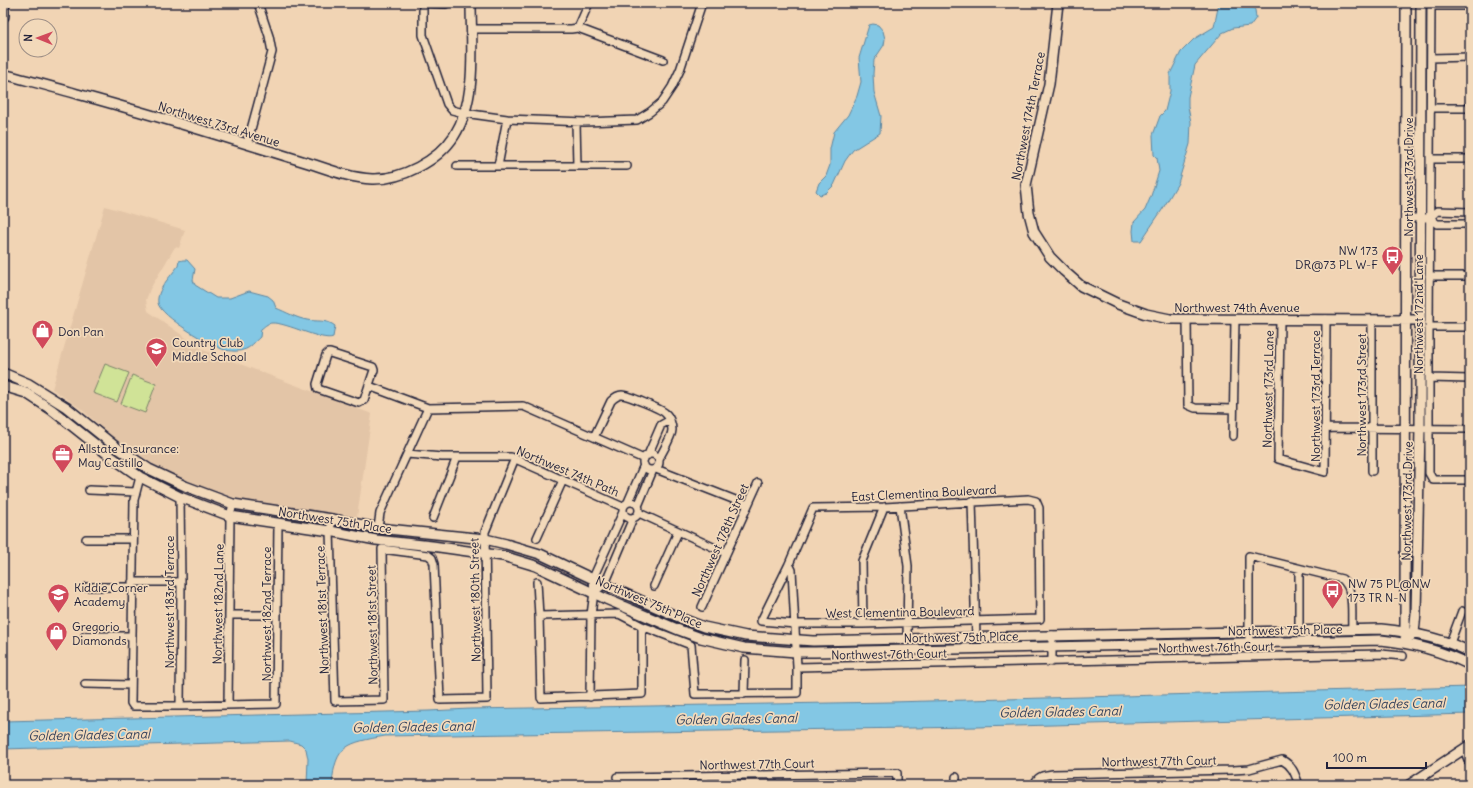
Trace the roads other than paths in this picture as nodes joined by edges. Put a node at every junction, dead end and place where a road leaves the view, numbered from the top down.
1 (3, 3) edge
2 (258, 3) edge
3 (424, 3) edge
4 (446, 3) edge
5 (471, 3) edge
6 (589, 3) edge
7 (702, 3) edge
8 (1058, 3) edge
9 (1406, 3) edge
10 (1421, 3) edge
11 (1431, 5) edge
12 (1470, 6) edge
13 (3, 16) edge
14 (578, 28) junction
15 (471, 29) junction
16 (1470, 57) edge
17 (1431, 58) junction
18 (663, 60) dead end
19 (3, 74) edge
20 (1431, 108) junction
21 (1470, 108) edge
22 (464, 113) junction
23 (507, 120) junction
24 (576, 122) junction
25 (247, 144) junction
26 (1430, 159) junction
27 (1470, 159) edge
28 (457, 166) dead end
29 (498, 166) junction
30 (576, 166) junction
31 (627, 166) dead end
32 (1470, 212) edge
33 (1405, 218) junction
34 (1425, 218) junction
35 (1470, 224) edge
36 (1064, 271) joint
37 (1429, 276) junction
38 (1470, 276) edge
39 (1187, 319) junction
40 (1235, 319) junction
41 (1280, 319) junction
42 (1326, 319) junction
43 (1372, 320) junction
44 (1406, 320) junction
45 (1420, 320) junction
46 (1429, 327) junction
47 (1470, 327) edge
48 (3, 373) edge
49 (1429, 378) junction
50 (1470, 379) edge
51 (3, 386) edge
52 (369, 386) junction
53 (428, 408) junction
54 (1233, 409) junction
55 (670, 420) junction
56 (1326, 428) junction
57 (1372, 428) junction
58 (1405, 428) junction
59 (1424, 429) junction
60 (1470, 429) edge
61 (1233, 436) dead end
62 (594, 437) junction
63 (408, 454) junction
64 (457, 457) junction
65 (515, 458) junction
66 (659, 459) junction
67 (645, 460) junction
68 (655, 470) junction
69 (1372, 471) dead end
70 (1325, 472) joint
71 (140, 477) junction
72 (563, 480) junction
73 (1470, 480) edge
74 (758, 483) dead end
75 (88, 490) dead end
76 (136, 492) junction
77 (180, 497) junction
78 (972, 501) junction
79 (233, 504) junction
80 (748, 505) junction
81 (900, 506) junction
82 (625, 507) junction
83 (884, 507) junction
84 (637, 512) junction
85 (230, 516) junction
86 (433, 518) dead end
87 (332, 519) junction
88 (278, 524) junction
89 (378, 528) junction
90 (330, 531) junction
91 (678, 532) junction
92 (537, 538) dead end
93 (86, 539) dead end
94 (133, 539) junction
95 (485, 539) junction
96 (485, 552) junction
97 (726, 553) junction
98 (789, 564) junction
99 (1299, 569) junction
100 (593, 578) junction
101 (182, 582) junction
102 (537, 582) dead end
103 (605, 584) junction
104 (132, 585) junction
105 (654, 586) dead end
106 (87, 587) dead end
107 (594, 592) junction
108 (702, 607) dead end
109 (1462, 611) dead end
110 (230, 615) junction
111 (277, 615) junction
112 (591, 615) junction
113 (539, 616) junction
114 (1040, 619) joint
115 (907, 622) junction
116 (976, 622) junction
117 (795, 624) junction
118 (863, 624) junction
119 (642, 626) junction
120 (1352, 628) junction
121 (1299, 630) junction
122 (1249, 631) junction
123 (1404, 631) junction
124 (1414, 633) junction
125 (1052, 635) junction
126 (85, 636) dead end
127 (131, 636) junction
128 (976, 637) junction
129 (908, 638) junction
130 (796, 640) junction
131 (1381, 640) junction
132 (1250, 643) junction
133 (1406, 643) junction
134 (1450, 643) junction
135 (1052, 647) junction
136 (956, 649) junction
137 (796, 652) junction
138 (1470, 652) edge
139 (1381, 654) junction
140 (1403, 656) dead end
141 (744, 660) dead end
142 (1052, 662) junction
143 (1470, 665) edge
144 (797, 667) junction
145 (85, 684) dead end
146 (131, 685) junction
147 (744, 694) junction
148 (590, 697) junction
149 (384, 700) joint
150 (440, 700) joint
151 (228, 705) junction
152 (180, 706) junction
153 (1468, 747) edge
154 (1470, 762) edge
155 (705, 776) junction
156 (617, 777) dead end
157 (956, 777) dead end
158 (1035, 782) edge
159 (543, 785) edge
160 (552, 785) edge
161 (704, 785) edge
162 (897, 785) edge
163 (956, 785) edge
164 (1298, 785) edge
165 (1409, 785) edge

1 - 13 main road
2 - 25 street
3 - 4 street
3 - 22 street
5 - 15 street, Northwest 73rd Avenue
6 - 14 street
7 - 24 street
8 - 36 street, Northwest 174th Terrace
9 - 33 street, Northwest 173rd Drive
10 - 34 street, Northwest 173rd Drive
11 - 12 street
11 - 17 street, Northwest 172nd Lane
14 - 15 street
14 - 18 street
15 - 22 street, Northwest 73rd Avenue
16 - 17 street
17 - 20 street, Northwest 172nd Lane
19 - 25 street, Northwest 73rd Avenue
20 - 21 street
20 - 26 street, Northwest 172nd Lane
22 - 23 street
22 - 25 street, Northwest 73rd Avenue
23 - 24 street
23 - 29 street
24 - 30 street
26 - 27 street
26 - 34 street, Northwest 172nd Lane
28 - 29 street
29 - 30 street
30 - 31 street
32 - 34 street
33 - 34 street
33 - 44 street, Northwest 173rd Drive
34 - 35 street
34 - 37 street, Northwest 172nd Lane
34 - 45 street, Northwest 173rd Drive
36 - 39 street, Northwest 74th Avenue
37 - 38 street
37 - 46 street, Northwest 172nd Lane
39 - 40 street, Northwest 74th Avenue
39 - 54 street
40 - 41 street, Northwest 74th Avenue
40 - 54 street
41 - 42 street, Northwest 74th Avenue
41 - 70 street, Northwest 173rd Lane
42 - 43 street, Northwest 74th Avenue
42 - 56 street, Northwest 173rd Terrace
43 - 44 street, Northwest 74th Avenue
43 - 57 street, Northwest 173rd Street
44 - 45 street, Northwest 74th Avenue
44 - 58 street, Northwest 173rd Drive
45 - 59 street, Northwest 173rd Drive
46 - 47 street
46 - 49 street, Northwest 172nd Lane
48 - 79 street, Northwest 75th Place
49 - 50 street
49 - 59 street, Northwest 172nd Lane
51 - 71 street, Northwest 75th Place
52 - 52 street
52 - 53 street
53 - 62 street
53 - 63 street
54 - 61 street
55 - 62 street
55 - 66 street
55 - 67 street
56 - 57 street
56 - 70 street, Northwest 173rd Terrace
57 - 58 street
57 - 69 street, Northwest 173rd Street
58 - 59 street
58 - 123 street, Northwest 173rd Drive
59 - 60 street
59 - 73 street, Northwest 172nd Lane
59 - 124 street, Northwest 173rd Drive
62 - 67 street
63 - 64 street, Northwest 74th Path
63 - 89 street
64 - 65 street, Northwest 74th Path
64 - 86 street
65 - 72 street, Northwest 74th Path
65 - 95 street, Northwest 180th Street
66 - 67 street
66 - 68 street
67 - 68 street
67 - 82 street
68 - 80 street
68 - 84 street
71 - 76 street
71 - 77 street, Northwest 75th Place
72 - 82 street, Northwest 74th Path
72 - 92 street
74 - 80 street, Northwest 178th Street
75 - 76 street
76 - 94 street
77 - 85 street, Northwest 75th Place
77 - 101 street, Northwest 183rd Terrace
78 - 81 street, East Clementina Boulevard
78 - 114 street, East Clementina Boulevard
78 - 116 street
79 - 85 street, Northwest 182nd Lane
79 - 87 street, Northwest 75th Place
80 - 97 street, Northwest 178th Street
81 - 83 street, East Clementina Boulevard
81 - 115 street
82 - 84 street
82 - 84 street
82 - 100 street
83 - 98 street, East Clementina Boulevard
83 - 118 street
84 - 91 street
84 - 103 street
85 - 88 street, Northwest 75th Place
85 - 110 street, Northwest 182nd Lane
87 - 89 street, Northwest 75th Place
87 - 90 street, Northwest 181st Terrace
88 - 90 street, Northwest 75th Place
88 - 111 street, Northwest 182nd Terrace
89 - 95 street, Northwest 75th Place
90 - 96 street, Northwest 75th Place
90 - 149 street, Northwest 181st Terrace
91 - 97 street
91 - 105 street
93 - 94 street
94 - 104 street
95 - 96 street, Northwest 180th Street
95 - 100 street, Northwest 75th Place
96 - 107 street, Northwest 75th Place
96 - 150 street, Northwest 180th Street
97 - 108 street, Northwest 178th Street
98 - 117 street
98 - 117 street, West Clementina Boulevard
99 - 120 street
99 - 121 street
99 - 122 street
100 - 103 street, Northwest 75th Place
100 - 107 street
101 - 104 street
101 - 152 street, Northwest 183rd Terrace
102 - 113 street
103 - 107 street
103 - 130 street, Northwest 75th Place
104 - 106 street
104 - 127 street
107 - 112 street
107 - 137 street, Northwest 75th Place
109 - 134 street
110 - 111 street
110 - 151 street, Northwest 182nd Lane
111 - 151 street, Northwest 182nd Terrace
112 - 113 street
112 - 119 street
112 - 148 street
113 - 148 street
114 - 116 street, West Clementina Boulevard
115 - 116 street, West Clementina Boulevard
115 - 118 street, West Clementina Boulevard
115 - 129 street
116 - 128 street
117 - 118 street, West Clementina Boulevard
117 - 130 street
119 - 147 street
119 - 148 street
120 - 121 street, Northwest 75th Place
120 - 123 street, Northwest 75th Place
121 - 122 street, Northwest 75th Place
122 - 125 street, Northwest 75th Place
122 - 132 street
123 - 124 street, Northwest 75th Place
123 - 133 street, Northwest 173rd Drive
124 - 133 street
124 - 134 street, Northwest 75th Place
125 - 128 street, Northwest 75th Place
125 - 135 street
126 - 127 street
127 - 146 street
128 - 129 street, Northwest 75th Place
128 - 136 street
129 - 130 street, Northwest 75th Place
130 - 137 street
131 - 132 street, Northwest 75th Place
131 - 133 street, Northwest 75th Place
131 - 139 street
132 - 135 street, Northwest 75th Place
133 - 143 street, Northwest 75th Place
134 - 138 street, Northwest 75th Place
135 - 136 street, Northwest 75th Place
135 - 142 street
136 - 137 street, Northwest 75th Place
137 - 144 street
139 - 140 street, Northwest 76th Court
139 - 142 street, Northwest 76th Court
141 - 147 street
142 - 144 street, Northwest 76th Court
144 - 147 street
145 - 146 street
146 - 152 street
149 - 150 street, Northwest 181st Street
151 - 152 street
153 - 154 street
153 - 165 street
155 - 156 street, Northwest 77th Court
155 - 161 street
155 - 162 street, Northwest 77th Court
157 - 163 street
158 - 164 street, Northwest 77th Court
159 - 160 street

